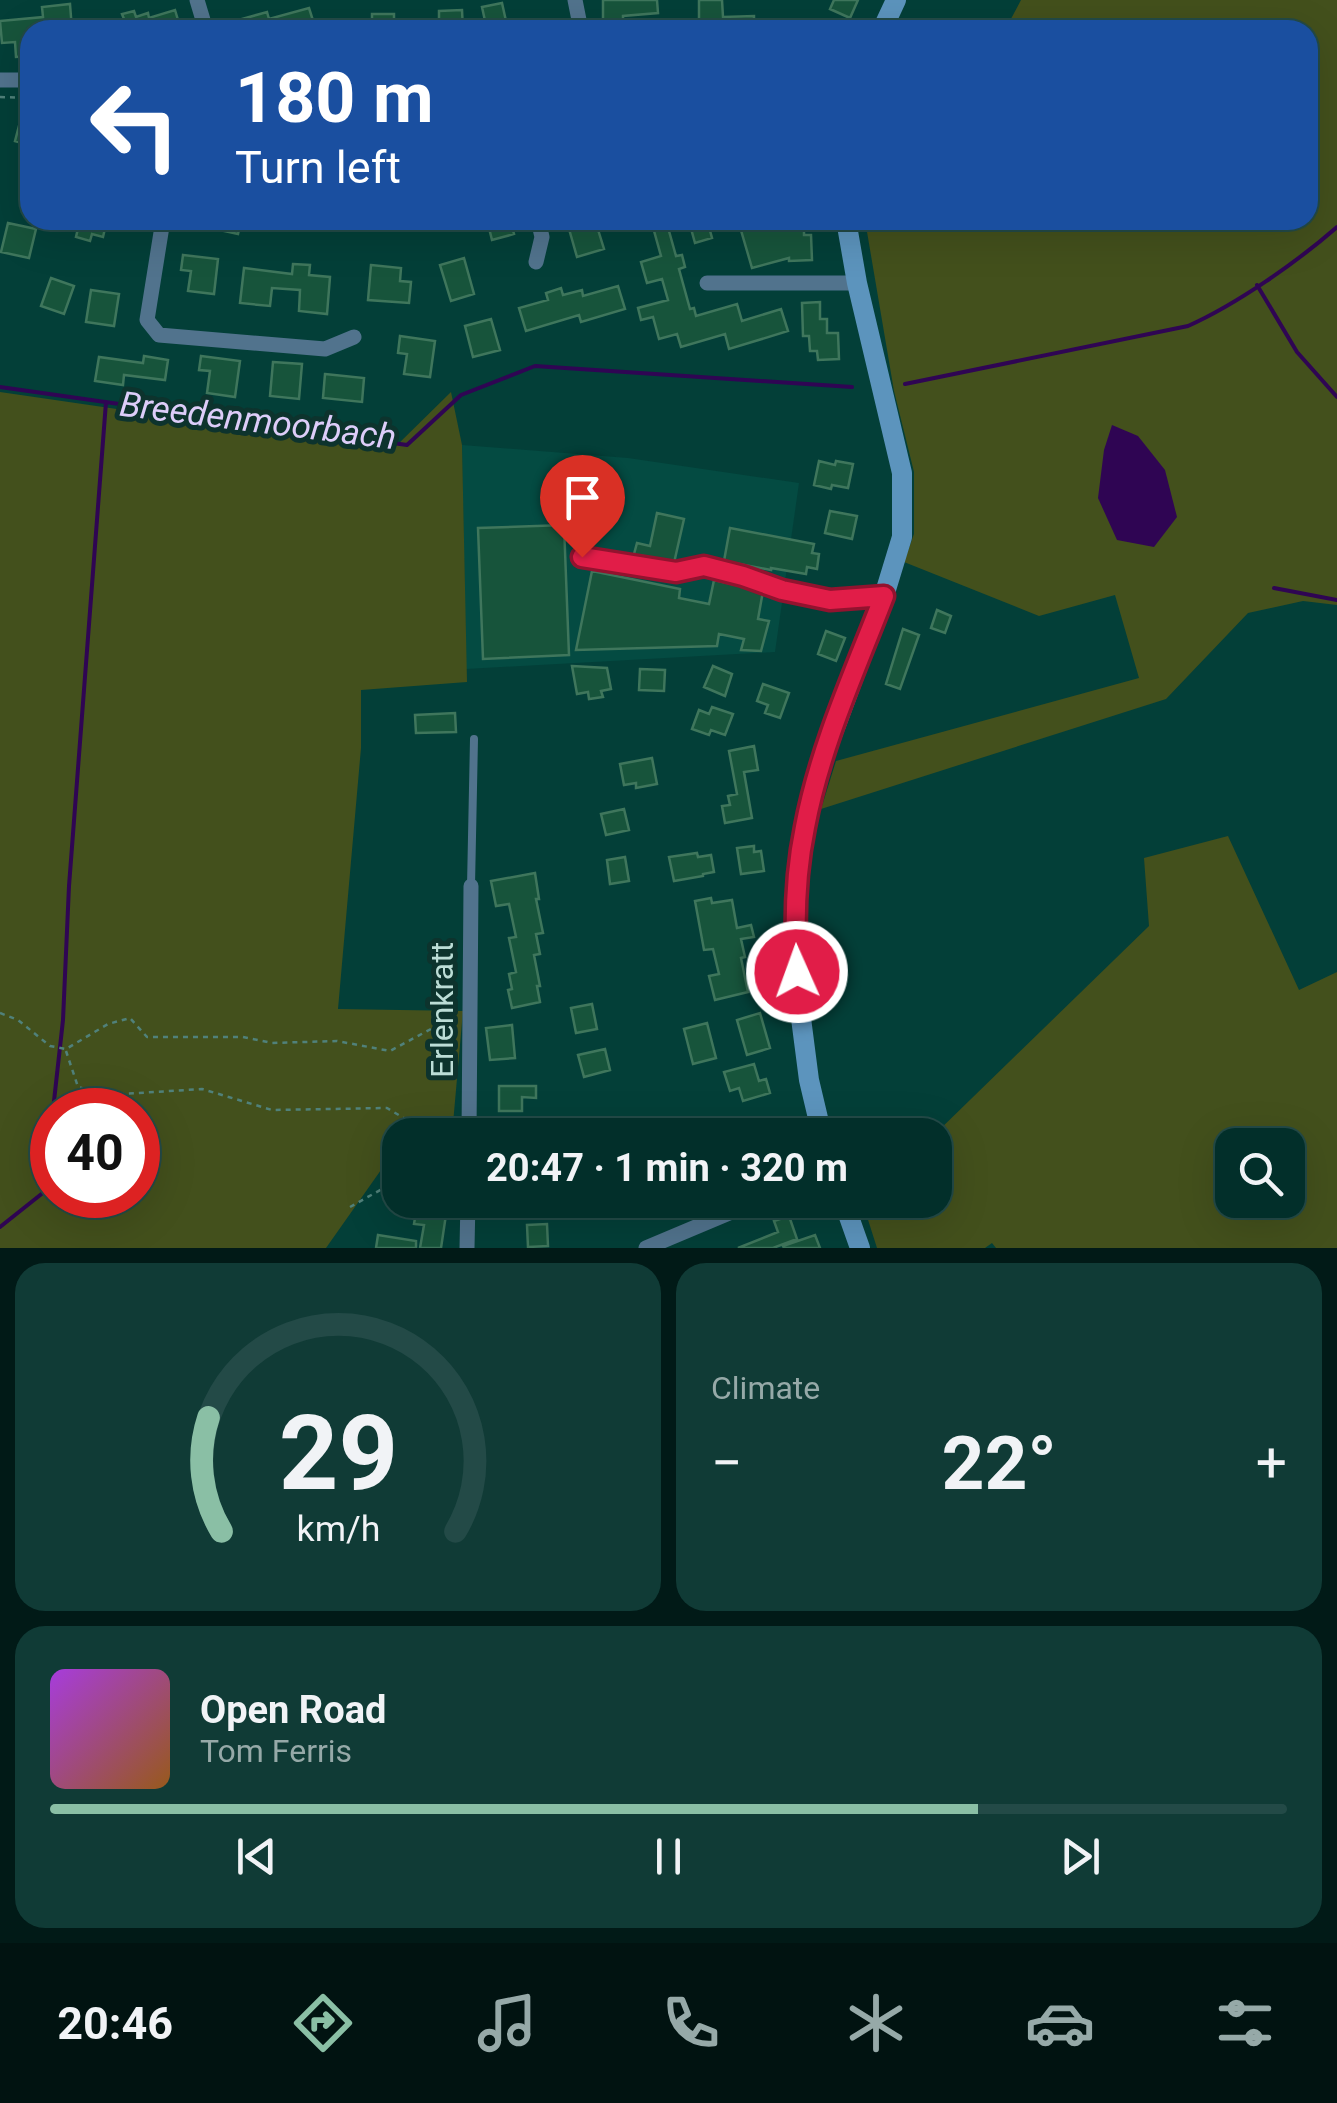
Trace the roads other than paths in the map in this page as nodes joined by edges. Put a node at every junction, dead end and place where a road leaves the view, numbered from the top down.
1 (161, 230) edge
2 (540, 230) edge
3 (848, 230) edge
4 (536, 262) dead end
5 (707, 283) dead end
6 (857, 284) junction
7 (354, 337) dead end
8 (582, 557) dead end
9 (884, 596) junction
10 (474, 739) dead end
11 (471, 886) joint
12 (469, 1118) edge
13 (818, 1118) edge
14 (468, 1218) edge
15 (717, 1218) edge
16 (849, 1218) edge
17 (467, 1248) edge
18 (646, 1248) edge
19 (860, 1248) edge

1 - 7 street
2 - 4 street
3 - 6 street
5 - 6 street
6 - 9 street
8 - 9 lane
9 - 13 street
10 - 11 lane
11 - 12 street, Erlenkratt
14 - 17 street
15 - 18 street
16 - 19 street

